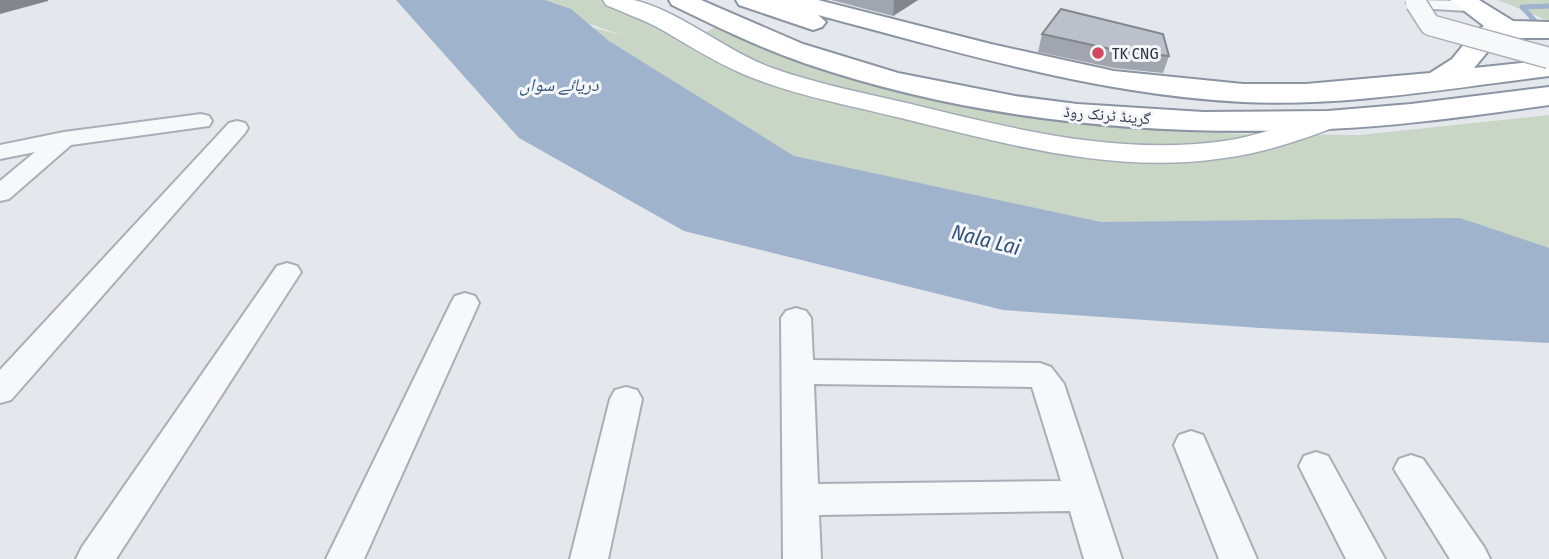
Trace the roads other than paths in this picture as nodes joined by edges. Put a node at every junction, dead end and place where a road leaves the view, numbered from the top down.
1 (614, 0) edge
2 (681, 0) edge
3 (748, 0) edge
4 (789, 0) edge
5 (1465, 3) edge
6 (712, 14) junction
7 (1507, 29) junction
8 (1549, 30) edge
9 (1543, 65) edge
10 (1114, 80) junction
11 (1437, 81) junction
12 (1549, 96) edge
13 (1055, 110) junction
14 (1331, 119) junction
15 (201, 121) dead end
16 (237, 128) dead end
17 (64, 139) junction
18 (0, 152) edge
19 (0, 194) edge
20 (287, 272) dead end
21 (465, 303) dead end
22 (796, 318) dead end
23 (797, 372) junction
24 (0, 391) edge
25 (626, 399) dead end
26 (1191, 445) dead end
27 (1316, 466) dead end
28 (1411, 470) dead end
29 (1083, 496) junction
30 (801, 500) junction
31 (95, 559) edge
32 (345, 559) edge
33 (589, 559) edge
34 (802, 559) edge
35 (1103, 559) edge
36 (1238, 559) edge
37 (1366, 559) edge
38 (1471, 559) edge

1 - 14 main road
2 - 6 highway, گرینڈ ٹرنک روڈ
3 - 6 highway
4 - 10 highway, گرینڈ ٹرنک روڈ
5 - 7 highway
5 - 9 street, bridge
6 - 13 highway, گرینڈ ٹرنک روڈ
7 - 8 highway
7 - 11 highway
9 - 11 highway, گرینڈ ٹرنک روڈ
10 - 11 highway, گرینڈ ٹرنک روڈ
10 - 13 highway
12 - 14 highway, گرینڈ ٹرنک روڈ
13 - 14 highway, گرینڈ ٹرنک روڈ
15 - 17 street
16 - 24 street
17 - 18 street
17 - 19 street
20 - 31 street
21 - 32 street
22 - 23 street
23 - 29 street
23 - 30 street
25 - 33 street
26 - 36 street
27 - 37 street
28 - 38 street
29 - 30 street
29 - 35 street
30 - 34 street

